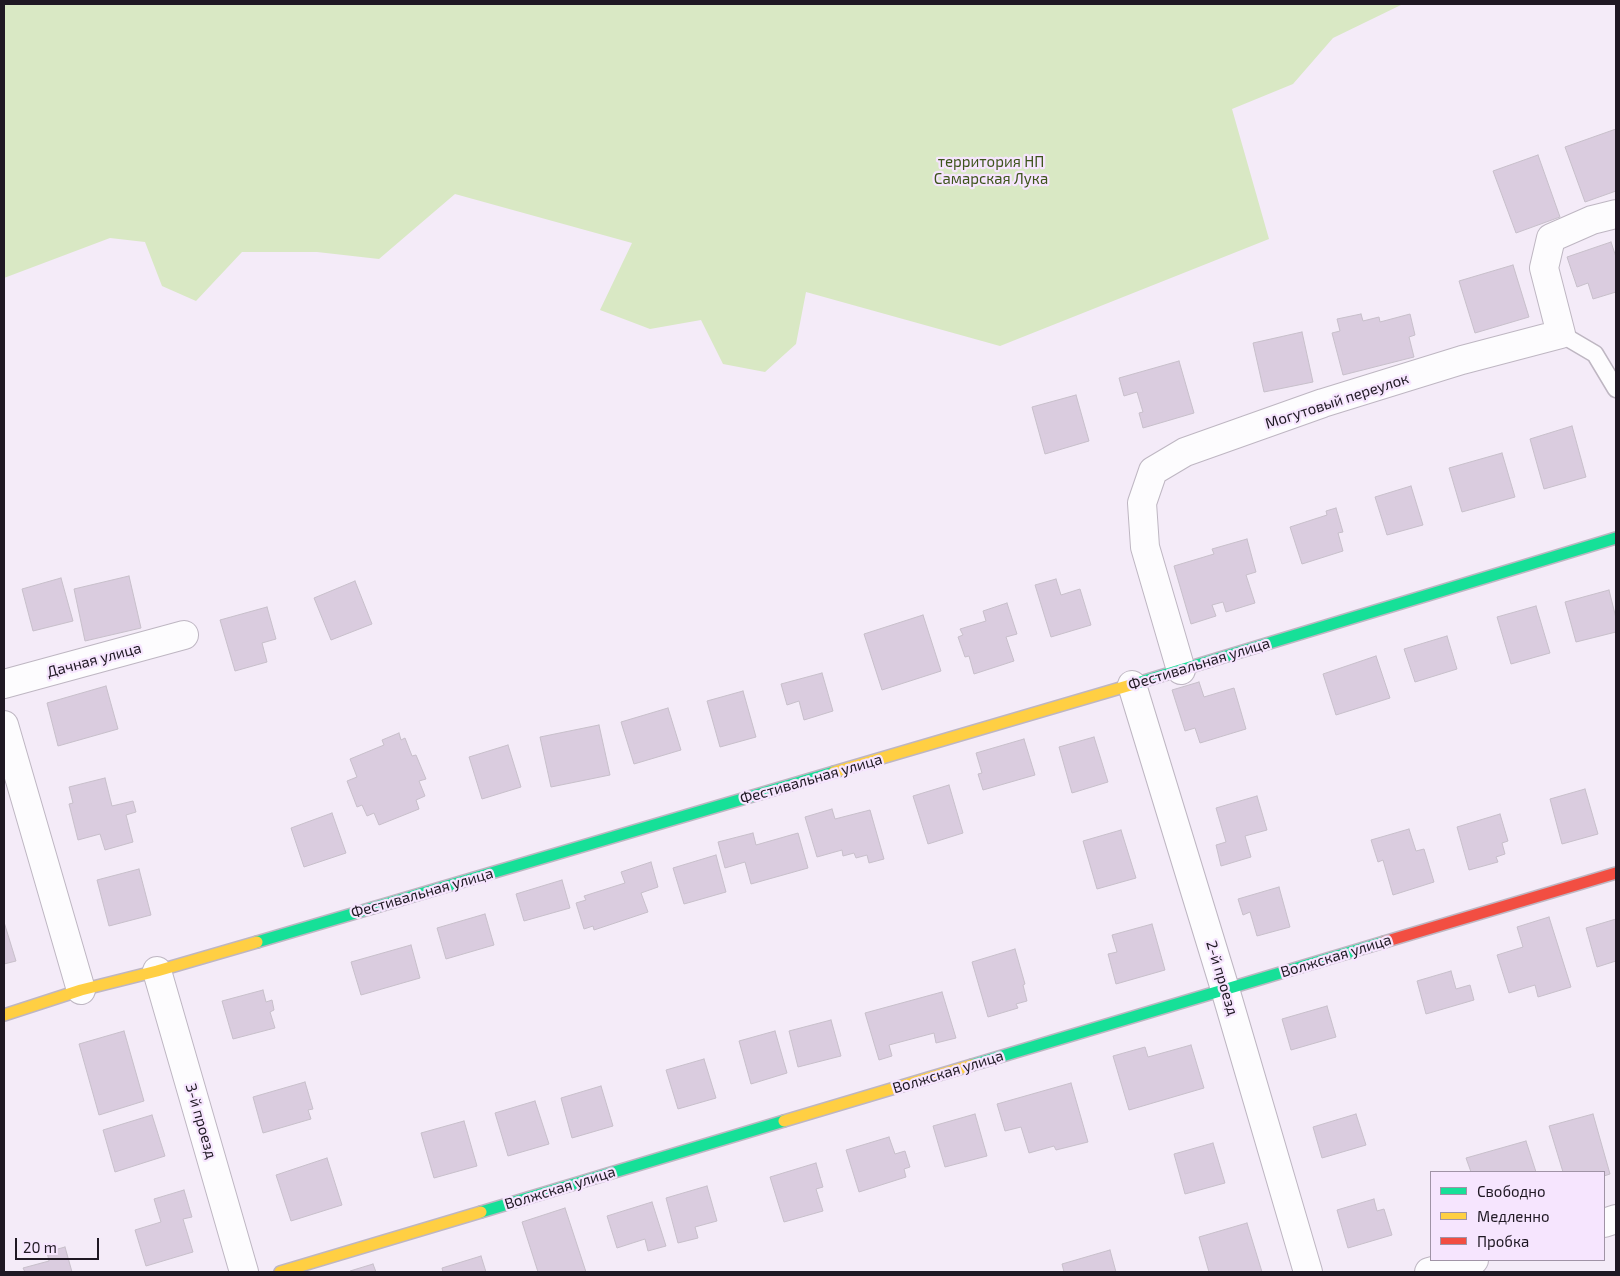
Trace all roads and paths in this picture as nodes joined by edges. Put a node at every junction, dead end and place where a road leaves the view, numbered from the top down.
1 (1616, 214) edge
2 (1561, 334) junction
3 (1616, 389) edge
4 (1616, 538) edge
5 (184, 636) dead end
6 (1182, 670) junction
7 (4, 684) edge
8 (1132, 684) junction
9 (4, 725) edge
10 (1616, 873) edge
11 (157, 971) junction
12 (1225, 989) junction
13 (81, 990) junction
14 (4, 1015) edge
15 (1470, 1261) edge
16 (244, 1272) edge
17 (280, 1272) edge
18 (1308, 1272) edge
19 (1429, 1272) edge

1 - 2 street
2 - 3 lane
2 - 6 street, Могутовый переулок
4 - 6 street, Фестивальная улица
5 - 7 street, Дачная улица
6 - 8 street, Фестивальная улица
8 - 11 street, Фестивальная улица
8 - 12 street, 2-й проезд
9 - 13 street
10 - 12 street, Волжская улица
11 - 13 street, Фестивальная улица
11 - 16 street, 3-й проезд
12 - 17 street, Волжская улица
12 - 18 street, 2-й проезд
13 - 14 street, Фестивальная улица
15 - 19 street

